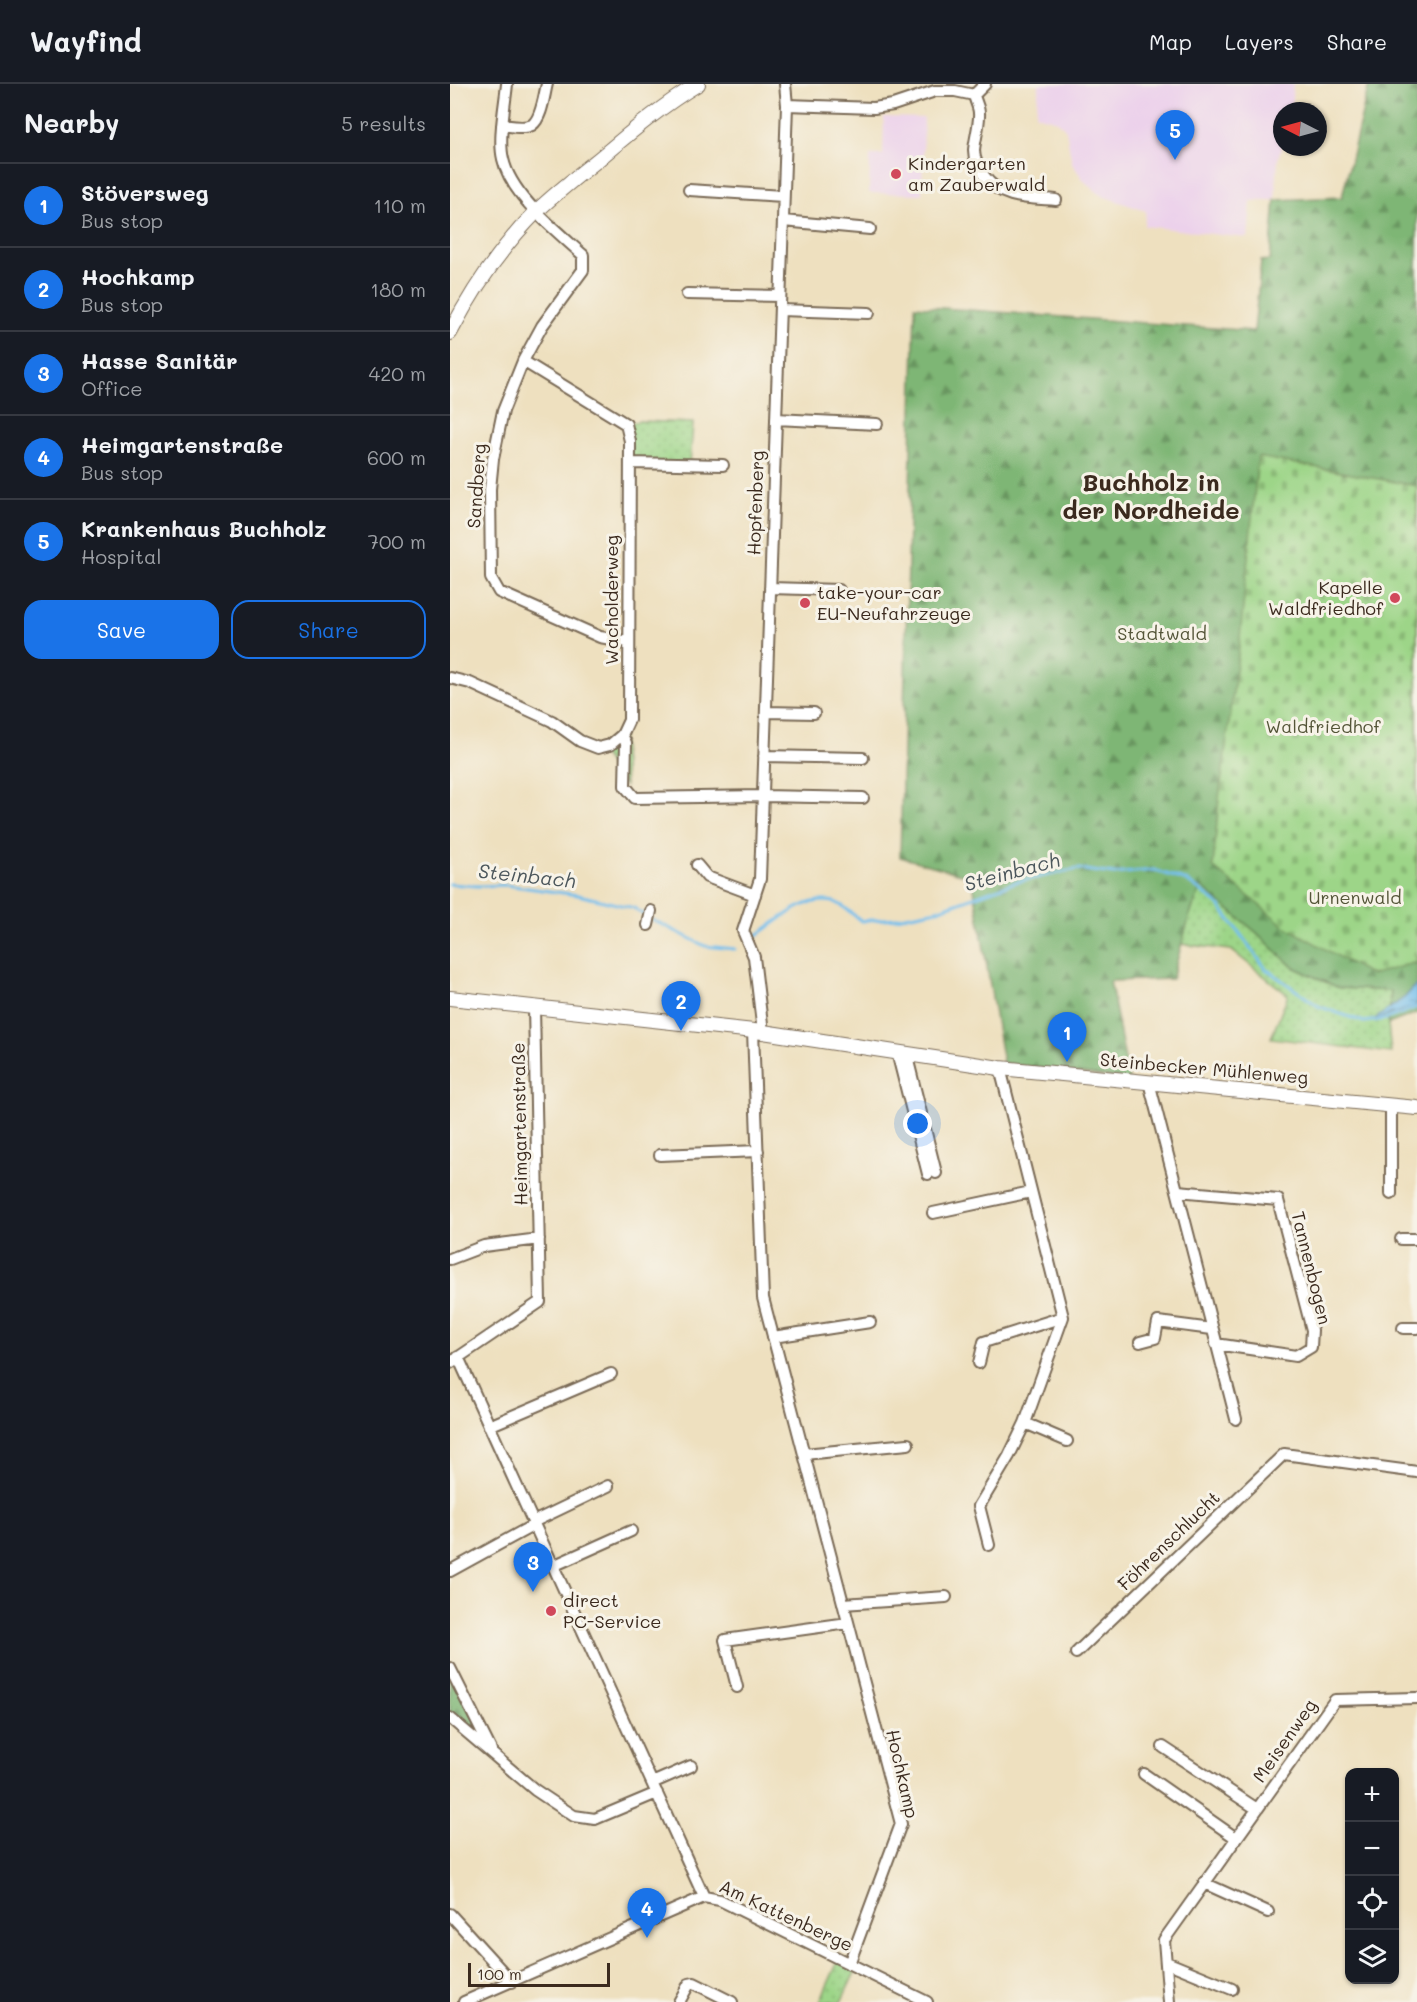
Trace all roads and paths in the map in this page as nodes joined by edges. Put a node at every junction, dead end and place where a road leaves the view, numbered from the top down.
1 (507, 84) edge
2 (547, 84) edge
3 (697, 84) edge
4 (785, 84) edge
5 (985, 84) edge
6 (974, 95) junction
7 (786, 105) junction
8 (502, 125) junction
9 (689, 190) dead end
10 (783, 196) junction
11 (1056, 200) dead end
12 (537, 211) junction
13 (783, 221) junction
14 (870, 229) dead end
15 (687, 294) dead end
16 (780, 296) junction
17 (780, 310) junction
18 (869, 313) dead end
19 (450, 333) edge
20 (523, 361) junction
21 (776, 419) junction
22 (877, 424) dead end
23 (630, 463) junction
24 (723, 465) dead end
25 (770, 588) junction
26 (839, 590) dead end
27 (628, 642) junction
28 (450, 678) edge
29 (766, 712) junction
30 (814, 713) dead end
31 (621, 735) junction
32 (764, 756) junction
33 (863, 758) dead end
34 (763, 796) junction
35 (863, 798) dead end
36 (697, 865) dead end
37 (755, 895) junction
38 (651, 911) dead end
39 (648, 925) dead end
40 (450, 998) edge
41 (534, 1007) junction
42 (758, 1032) junction
43 (901, 1053) junction
44 (999, 1068) junction
45 (1149, 1082) junction
46 (1391, 1105) junction
47 (1417, 1108) edge
48 (758, 1151) junction
49 (660, 1155) dead end
50 (932, 1174) dead end
51 (1178, 1191) junction
52 (1031, 1192) junction
53 (1391, 1194) dead end
54 (933, 1213) dead end
55 (539, 1239) junction
56 (1401, 1239) dead end
57 (1417, 1239) edge
58 (450, 1259) edge
59 (1063, 1317) junction
60 (870, 1322) dead end
61 (1403, 1328) dead end
62 (1417, 1328) edge
63 (1212, 1329) junction
64 (774, 1337) junction
65 (1140, 1342) dead end
66 (1216, 1344) junction
67 (454, 1360) edge
68 (979, 1363) dead end
69 (611, 1374) dead end
70 (1236, 1419) dead end
71 (1025, 1424) junction
72 (489, 1426) junction
73 (1067, 1441) dead end
74 (908, 1444) dead end
75 (804, 1454) junction
76 (1417, 1472) edge
77 (608, 1486) dead end
78 (534, 1523) junction
79 (631, 1531) dead end
80 (989, 1545) dead end
81 (553, 1566) junction
82 (450, 1571) edge
83 (946, 1597) dead end
84 (843, 1604) junction
85 (848, 1623) junction
86 (1076, 1653) dead end
87 (450, 1668) edge
88 (737, 1687) dead end
89 (1417, 1698) edge
90 (450, 1718) edge
91 (1163, 1747) dead end
92 (494, 1756) junction
93 (691, 1766) dead end
94 (1144, 1774) dead end
95 (654, 1788) junction
96 (1257, 1809) junction
97 (1236, 1838) junction
98 (1204, 1883) junction
99 (704, 1897) junction
100 (1268, 1912) dead end
101 (450, 1914) edge
102 (1166, 1962) junction
103 (849, 1964) junction
104 (512, 1982) junction
105 (1232, 1989) dead end
106 (484, 1999) edge
107 (464, 2002) edge
108 (679, 2002) edge
109 (732, 2002) edge
110 (927, 2002) edge
111 (1169, 2002) edge

1 - 8 street, Sandberg
2 - 8 street
3 - 12 street
4 - 7 street, Hopfenberg
5 - 6 street
6 - 7 street
6 - 11 street
7 - 10 street, Hopfenberg
8 - 12 street, Sandberg
9 - 10 street
10 - 13 street, Hopfenberg
12 - 19 street
12 - 20 street, Sandberg
13 - 14 street
13 - 16 street, Hopfenberg
15 - 16 street
16 - 17 street, Hopfenberg
17 - 18 street
17 - 21 street, Hopfenberg
20 - 23 street, Wacholderweg
20 - 27 street, Sandberg
21 - 22 street
21 - 25 street, Hopfenberg
23 - 24 street
23 - 27 street, Wacholderweg
25 - 26 street
25 - 29 street, Hopfenberg
27 - 31 street, Wacholderweg
28 - 31 street
29 - 30 street
29 - 32 street, Hopfenberg
31 - 34 street, Wacholderweg
32 - 33 street
32 - 34 street, Hopfenberg
34 - 35 street
34 - 37 street, Hopfenberg
36 - 37 street
37 - 42 street, Hopfenberg
38 - 39 street
40 - 41 street, Steinbecker Mühlenweg
41 - 42 street, Steinbecker Mühlenweg
41 - 55 street, Heimgartenstraße
42 - 43 street, Steinbecker Mühlenweg
42 - 48 street, Hochkamp
43 - 44 street, Steinbecker Mühlenweg
43 - 50 street
44 - 45 street, Steinbecker Mühlenweg
44 - 52 street
45 - 46 street, Steinbecker Mühlenweg
45 - 51 street
46 - 47 street, Steinbecker Mühlenweg
46 - 53 street
48 - 49 street
48 - 64 street, Hochkamp
51 - 63 street
51 - 66 street, Tannenbogen
52 - 54 street
52 - 59 street
55 - 58 street
55 - 67 street, Heimgartenstraße
56 - 57 street
59 - 68 street
59 - 71 street
60 - 64 street
61 - 62 street
63 - 65 street
63 - 66 street
64 - 75 street, Hochkamp
66 - 70 street
67 - 72 street, Heimgartenstraße
69 - 72 street
71 - 73 street
71 - 80 street
72 - 78 street, Heimgartenstraße
74 - 75 street
75 - 84 street, Hochkamp
76 - 86 street, Föhrenschlucht
77 - 78 street
78 - 81 street, Heimgartenstraße
78 - 82 street
79 - 81 street
81 - 95 street, Heimgartenstraße
83 - 84 street
84 - 85 street, Hochkamp
85 - 88 street
85 - 103 street, Hochkamp
87 - 92 street
89 - 96 street, Meisenweg
90 - 92 street
91 - 96 street, Meisenweg
92 - 95 street
93 - 95 street
94 - 97 street
95 - 99 street, Heimgartenstraße
96 - 97 street, Meisenweg
97 - 98 street, Meisenweg
98 - 100 street
98 - 102 street, Meisenweg
99 - 103 street, Am Kattenberge
99 - 104 street, Am Kattenberge
101 - 104 street
102 - 105 street
102 - 111 street, Meisenweg
103 - 110 street, Am Kattenberge
104 - 106 street, Am Kattenberge
106 - 107 street, Am Kattenberge
108 - 109 street

